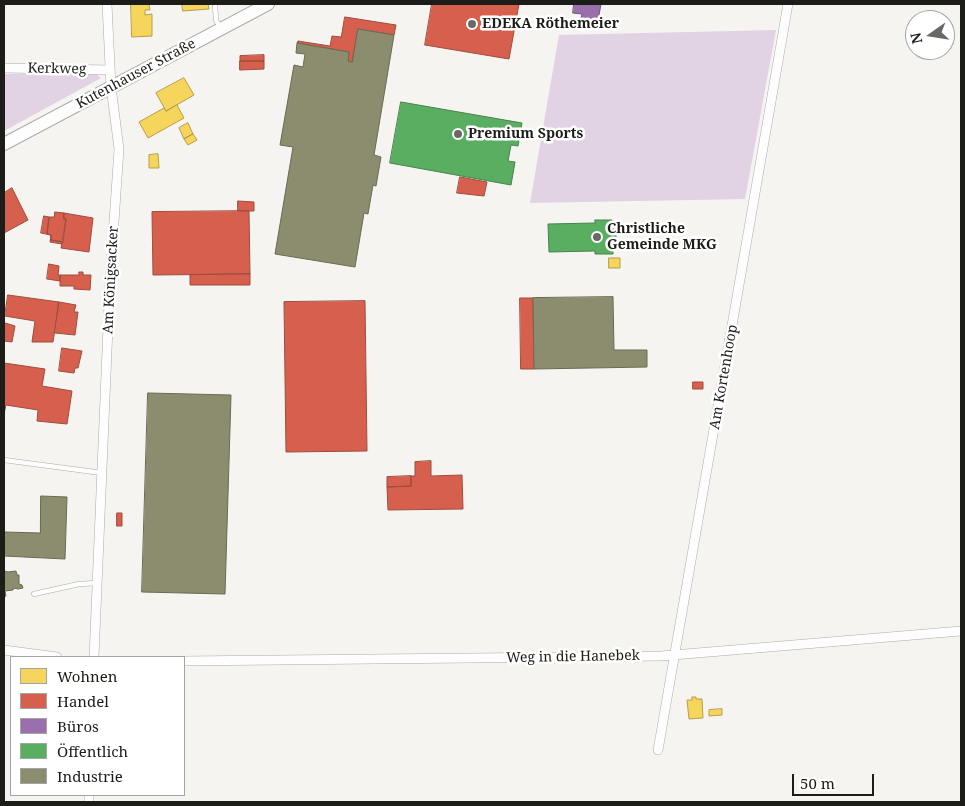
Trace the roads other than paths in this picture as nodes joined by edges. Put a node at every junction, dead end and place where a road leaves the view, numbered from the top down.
1 (108, 4) edge
2 (215, 4) edge
3 (268, 4) edge
4 (788, 4) edge
5 (221, 30) junction
6 (4, 68) edge
7 (110, 70) junction
8 (111, 88) junction
9 (4, 144) edge
10 (4, 460) edge
11 (102, 473) junction
12 (98, 583) junction
13 (34, 594) dead end
14 (961, 631) edge
15 (4, 650) edge
16 (675, 655) junction
17 (49, 656) edge
18 (94, 656) edge
19 (185, 661) edge
20 (658, 750) dead end

1 - 7 street, Am Königsacker
2 - 5 lane
3 - 5 street, Kutenhauser Straße
4 - 16 street, Am Kortenhoop
5 - 8 street, Kutenhauser Straße
6 - 7 street, Kerkweg
7 - 8 street, Am Königsacker
8 - 9 street, Kutenhauser Straße
8 - 11 street, Am Königsacker
10 - 11 lane
11 - 12 street, Am Königsacker
12 - 13 lane
12 - 18 street, Am Königsacker
14 - 16 street, Weg in die Hanebek
15 - 17 street
16 - 19 street, Weg in die Hanebek
16 - 20 street, Am Kortenhoop

